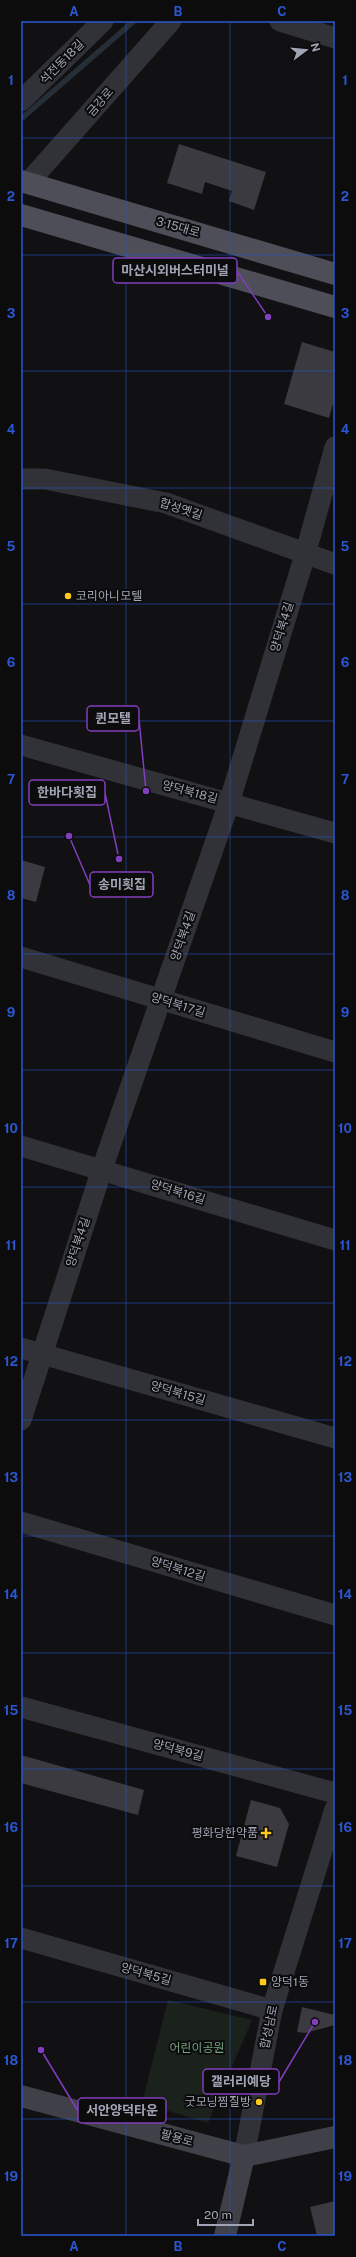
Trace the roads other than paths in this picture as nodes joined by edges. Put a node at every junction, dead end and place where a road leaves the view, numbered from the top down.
1 (103, 21) edge
2 (171, 21) edge
3 (280, 21) edge
4 (335, 38) edge
5 (21, 101) edge
6 (24, 182) edge
7 (21, 215) edge
8 (335, 274) edge
9 (335, 307) edge
10 (335, 447) edge
11 (21, 479) edge
12 (305, 554) junction
13 (335, 564) edge
14 (21, 746) edge
15 (228, 803) junction
16 (335, 833) edge
17 (21, 956) edge
18 (161, 1000) junction
19 (335, 1052) edge
20 (21, 1146) edge
21 (102, 1169) junction
22 (335, 1240) edge
23 (21, 1348) edge
24 (42, 1354) junction
25 (21, 1420) edge
26 (335, 1438) edge
27 (21, 1522) edge
28 (335, 1615) edge
29 (21, 1708) edge
30 (335, 1793) edge
31 (335, 1809) edge
32 (328, 1858) edge
33 (21, 1938) edge
34 (272, 2010) junction
35 (21, 2096) edge
36 (335, 2137) edge
37 (244, 2156) junction
38 (225, 2236) edge

1 - 5 street, 석전동18길
2 - 6 street, 금강로
3 - 4 street
6 - 8 main road, 3·15대로
7 - 9 main road
10 - 12 street, 양덕북4길
11 - 12 street, 합성옛길
12 - 13 street, 합성옛길
12 - 15 street, 양덕북4길
14 - 15 street, 양덕북18길
15 - 16 street, 양덕북18길
15 - 18 street, 양덕북4길
17 - 18 street, 양덕북17길
18 - 19 street, 양덕북17길
18 - 21 street, 양덕북4길
20 - 21 street, 양덕북16길
21 - 22 street, 양덕북16길
21 - 24 street, 양덕북4길
23 - 24 street, 양덕북15길
24 - 25 street, 양덕북4길
24 - 26 street, 양덕북15길
27 - 28 street, 양덕북12길
29 - 30 street, 양덕북9길
31 - 32 street, 합성남로
32 - 34 street, 합성남로
33 - 34 street, 양덕북5길
34 - 37 street, 합성남로
35 - 37 main road, 팔용로
36 - 37 main road, 팔용로
37 - 38 main road

